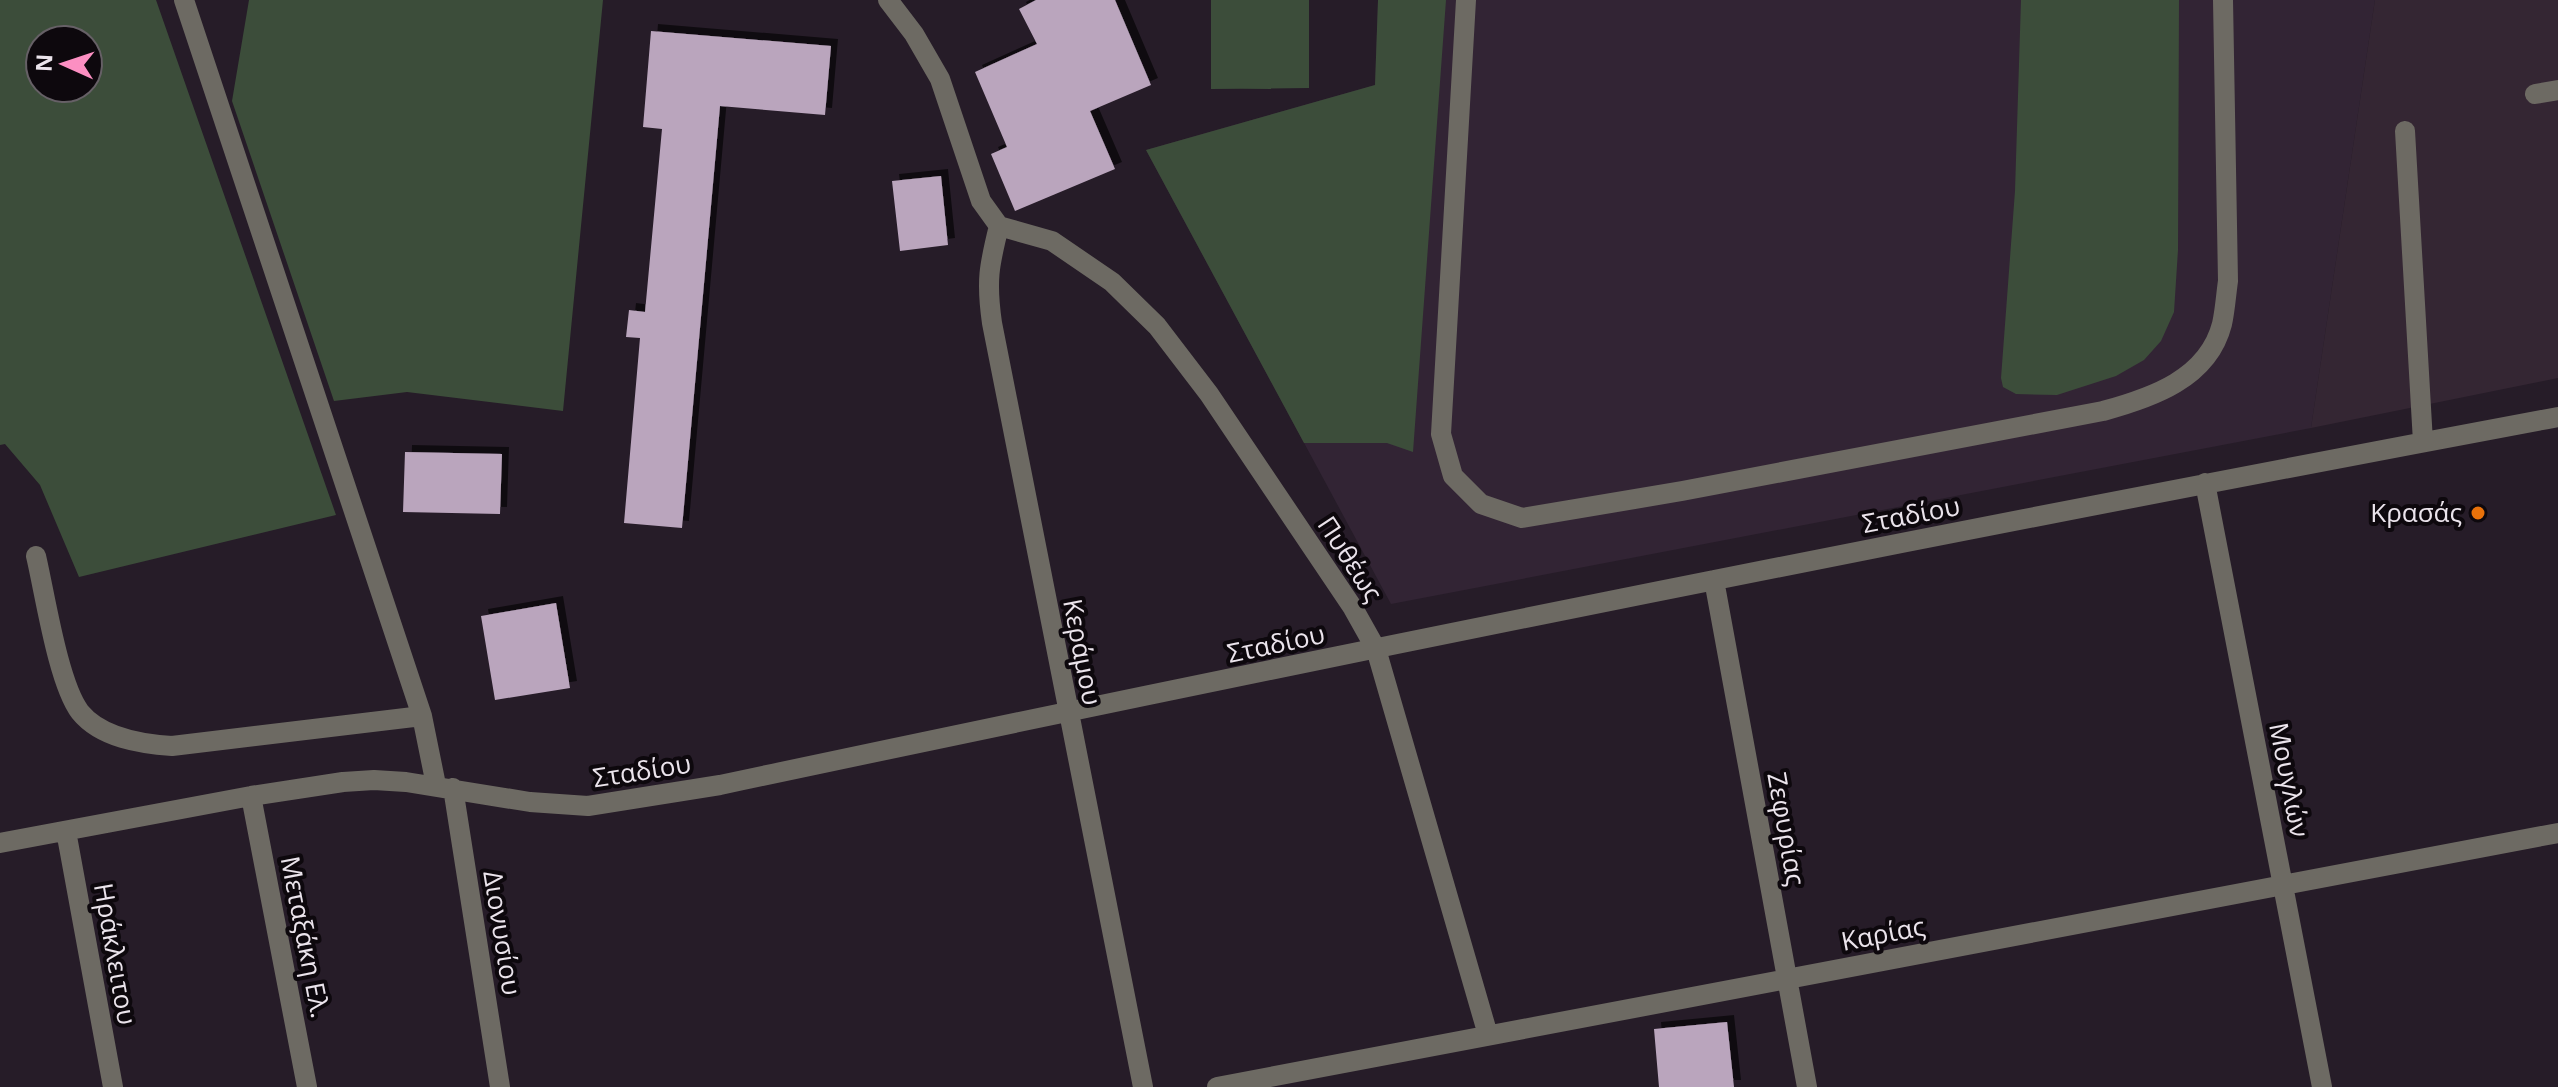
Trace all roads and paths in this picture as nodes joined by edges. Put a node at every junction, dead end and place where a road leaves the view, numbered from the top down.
1 (184, 0) edge
2 (888, 0) edge
3 (1466, 0) edge
4 (2223, 0) edge
5 (2558, 90) edge
6 (2535, 94) dead end
7 (2405, 131) dead end
8 (999, 226) junction
9 (2558, 417) edge
10 (2423, 442) junction
11 (2205, 483) junction
12 (36, 556) dead end
13 (1714, 580) junction
14 (1376, 649) junction
15 (1068, 713) junction
16 (422, 716) junction
17 (445, 787) junction
18 (251, 796) junction
19 (66, 831) junction
20 (2558, 833) edge
21 (0, 843) edge
22 (2283, 885) junction
23 (1787, 979) junction
24 (1488, 1035) junction
25 (113, 1087) edge
26 (307, 1087) edge
27 (500, 1087) edge
28 (1143, 1087) edge
29 (1217, 1087) edge
30 (1807, 1087) edge
31 (2322, 1087) edge

1 - 16 street, Διονυσίου
2 - 8 street
3 - 4 street
5 - 6 street
7 - 10 street
8 - 14 street, Πυθέως
8 - 15 street, Κεράμου
9 - 10 street, Σταδίου
10 - 11 street, Σταδίου
11 - 13 street, Σταδίου
11 - 22 street, Μουγλών
12 - 16 street
13 - 14 street, Σταδίου
13 - 23 street, Ζεφυρίας
14 - 15 street, Σταδίου
14 - 24 street, Πυθέως
15 - 17 street, Σταδίου
15 - 28 street, Κεράμου
16 - 17 street, Διονυσίου
17 - 18 street, Σταδίου
17 - 27 street, Διονυσίου
18 - 19 street, Σταδίου
18 - 26 street, Μεταξάκη Ελ.
19 - 21 street, Σταδίου
19 - 25 street, Ηράκλειτου
20 - 22 street, Καρίας
22 - 23 street, Καρίας
22 - 31 street, Μουγλών
23 - 24 street, Καρίας
23 - 30 street, Ζεφυρίας
24 - 29 street, Καρίας

